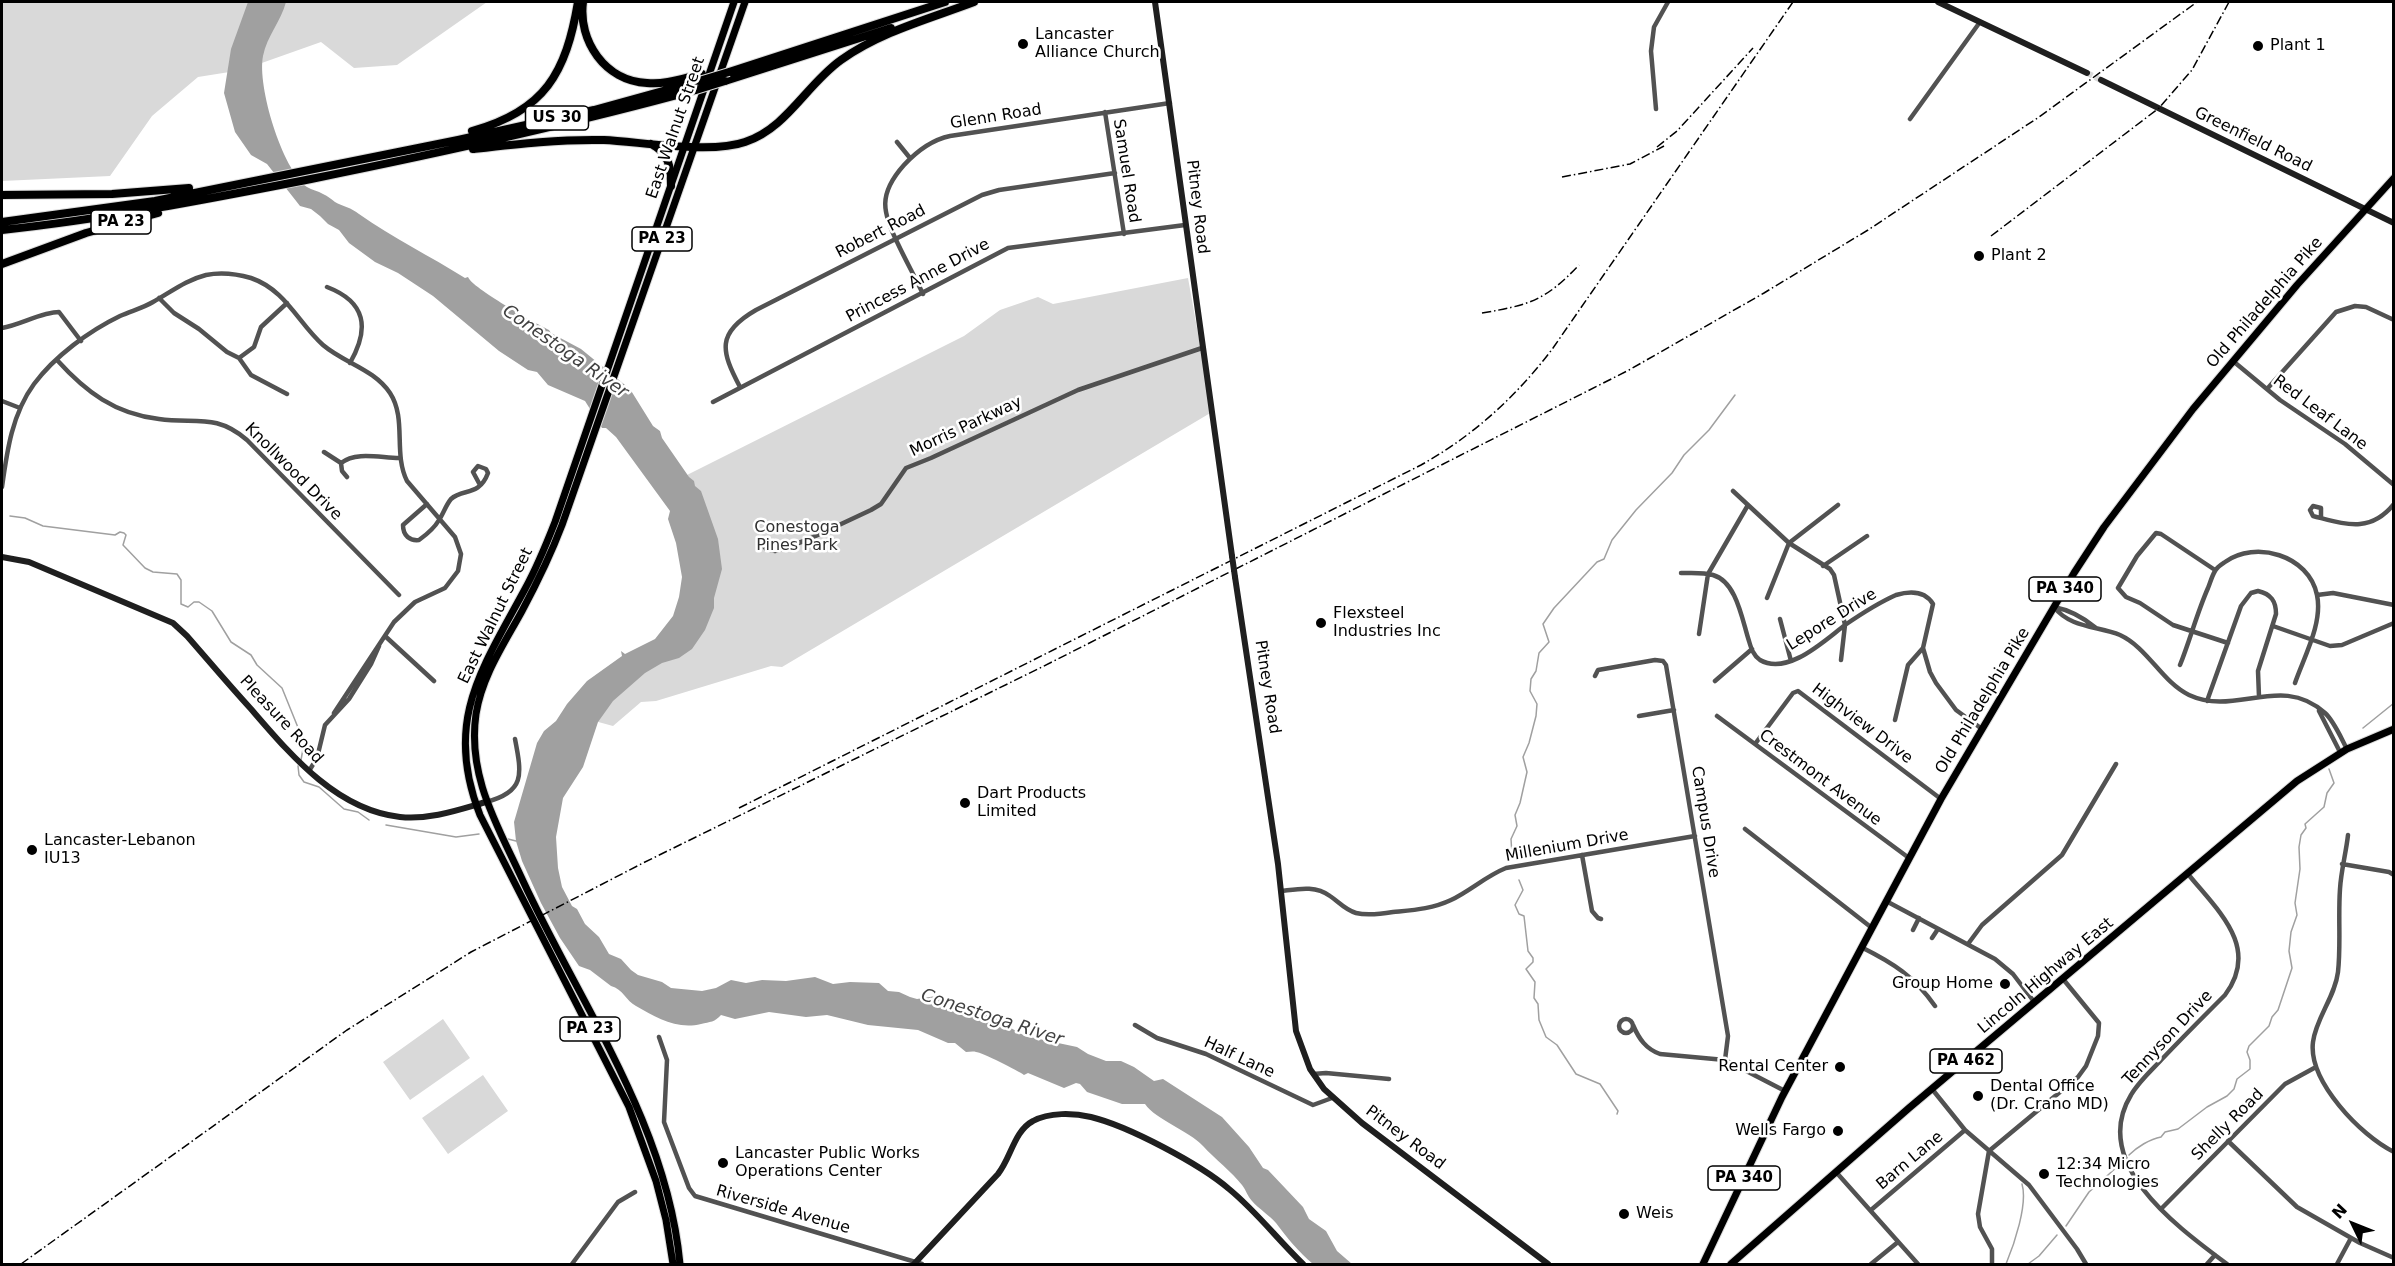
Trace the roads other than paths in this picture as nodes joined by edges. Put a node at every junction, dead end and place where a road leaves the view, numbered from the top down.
1 (578, 2) edge
2 (583, 2) edge
3 (734, 2) edge
4 (745, 2) edge
5 (945, 2) edge
6 (974, 2) edge
7 (1155, 2) edge
8 (1668, 2) edge
9 (1938, 2) edge
10 (1980, 22) junction
11 (2086, 73) tunnel mouth
12 (700, 77) junction
13 (2101, 80) tunnel mouth
14 (1170, 103) junction
15 (1656, 109) dead end
16 (1105, 112) junction
17 (1910, 119) dead end
18 (897, 142) dead end
19 (648, 143) junction
20 (685, 146) junction
21 (695, 146) junction
22 (413, 148) junction
23 (431, 154) junction
24 (910, 158) junction
25 (1115, 173) junction
26 (2394, 178) edge
27 (233, 183) junction
28 (671, 186) junction
29 (244, 192) junction
30 (2, 195) edge
31 (2365, 209) junction
32 (2, 222) edge
33 (2394, 223) edge
34 (1185, 225) junction
35 (2, 230) edge
36 (1124, 234) junction
37 (895, 238) junction
38 (2, 264) edge
39 (327, 287) dead end
40 (640, 288) junction
41 (923, 294) junction
42 (159, 298) junction
43 (287, 303) junction
44 (2394, 320) edge
45 (2, 328) edge
46 (81, 341) junction
47 (1202, 348) junction
48 (239, 358) junction
49 (57, 360) junction
50 (2233, 361) junction
51 (350, 363) junction
52 (740, 387) junction
53 (2267, 389) junction
54 (287, 394) dead end
55 (2, 401) edge
56 (713, 402) dead end
57 (20, 408) junction
58 (2, 442) edge
59 (9, 444) junction
60 (324, 452) dead end
61 (399, 458) junction
62 (341, 463) junction
63 (347, 477) dead end
64 (573, 484) junction
65 (480, 485) dead end
66 (2394, 485) edge
67 (2, 487) edge
68 (1733, 491) dead end
69 (427, 504) junction
70 (2394, 504) edge
71 (1748, 505) junction
72 (1838, 505) dead end
73 (440, 518) junction
74 (2321, 518) dead end
75 (1867, 536) dead end
76 (761, 542) dead end
77 (1789, 543) junction
78 (2, 557) edge
79 (1823, 566) junction
80 (2215, 570) junction
81 (1681, 573) dead end
82 (1708, 574) junction
83 (399, 595) dead end
84 (2318, 595) junction
85 (1767, 598) dead end
86 (2394, 605) edge
87 (2054, 607) junction
88 (1780, 619) dead end
89 (2394, 623) edge
90 (1845, 625) junction
91 (2273, 626) junction
92 (2193, 631) junction
93 (1699, 634) dead end
94 (385, 636) junction
95 (2310, 639) junction
96 (2228, 643) junction
97 (1923, 648) junction
98 (1752, 649) junction
99 (1841, 660) dead end
100 (1791, 661) junction
101 (2180, 666) dead end
102 (1595, 676) dead end
103 (434, 681) dead end
104 (1715, 681) dead end
105 (2295, 683) dead end
106 (2259, 697) junction
107 (2206, 701) junction
108 (1674, 710) junction
109 (1640, 716) dead end
110 (1717, 716) dead end
111 (1895, 720) dead end
112 (1982, 729) junction
113 (2394, 729) edge
114 (515, 740) dead end
115 (1755, 744) junction
116 (2343, 750) junction
117 (2116, 764) dead end
118 (309, 771) junction
119 (1941, 799) junction
120 (486, 802) junction
121 (476, 805) junction
122 (1745, 829) dead end
123 (2348, 835) dead end
124 (1695, 836) junction
125 (1582, 855) junction
126 (1909, 858) junction
127 (2342, 864) junction
128 (2188, 874) junction
129 (2394, 875) edge
130 (1281, 891) junction
131 (1886, 901) junction
132 (1919, 918) junction
133 (1601, 919) dead end
134 (1872, 928) junction
135 (1938, 929) junction
136 (1912, 930) dead end
137 (1932, 938) dead end
138 (1968, 944) junction
139 (1861, 947) junction
140 (2063, 980) junction
141 (2035, 1002) junction
142 (1935, 1006) dead end
143 (1135, 1025) dead end
144 (1633, 1025) dead end
145 (659, 1037) dead end
146 (1725, 1060) junction
147 (2316, 1066) junction
148 (1313, 1074) junction
149 (1389, 1079) dead end
150 (1932, 1089) junction
151 (1785, 1091) junction
152 (1332, 1098) junction
153 (1965, 1130) junction
154 (2228, 1141) junction
155 (1989, 1151) junction
156 (2394, 1152) edge
157 (1836, 1172) junction
158 (635, 1192) dead end
159 (2162, 1208) junction
160 (1870, 1210) junction
161 (2351, 1238) junction
162 (1898, 1242) junction
163 (2215, 1255) junction
164 (2394, 1258) edge
165 (572, 1264) edge
166 (673, 1264) edge
167 (680, 1264) edge
168 (917, 1264) edge
169 (1303, 1264) edge
170 (1548, 1264) edge
171 (1703, 1264) edge
172 (1731, 1264) edge
173 (1871, 1264) edge
174 (1918, 1264) edge
175 (1992, 1264) edge
176 (2085, 1264) edge
177 (2207, 1264) edge
178 (2227, 1264) edge
179 (2337, 1264) edge

1 - 22 highway
2 - 12 highway
3 - 20 main road, East Walnut Street
4 - 21 main road, East Walnut Street / PA 23
5 - 12 highway, US 30, bridge
6 - 21 highway
6 - 23 highway, US 30, bridge
7 - 14 main road, Pitney Road
8 - 15 street
9 - 10 main road
10 - 11 main road
10 - 17 street
12 - 22 highway, US 30
13 - 31 main road, Greenfield Road
14 - 16 street, Glenn Road
14 - 34 main road, Pitney Road
16 - 24 street, Glenn Road
16 - 25 street, Samuel Road
18 - 24 street
19 - 20 highway
19 - 23 highway
19 - 28 highway, PA 23
20 - 21 highway
20 - 28 main road, East Walnut Street
21 - 40 main road, East Walnut Street / PA 23
22 - 27 highway, US 30
23 - 29 highway, US 30
24 - 37 street, Glenn Road
25 - 36 street, Samuel Road
25 - 37 street, Robert Road
26 - 31 main road, Old Philadelphia Pike / PA 340
27 - 30 highway, PA 23
27 - 32 highway, US 30
28 - 40 main road, East Walnut Street / PA 23
29 - 35 highway, US 30
29 - 38 highway, PA 23
31 - 33 main road, Greenfield Road
31 - 50 main road, Old Philadelphia Pike / PA 340
34 - 36 street, Princess Anne Drive
34 - 47 main road, Pitney Road
36 - 41 street, Princess Anne Drive
37 - 41 street, Glenn Road
37 - 52 street, Robert Road
39 - 51 street
40 - 64 main road, East Walnut Street / PA 23
41 - 52 street, Princess Anne Drive
42 - 43 street
42 - 46 street
42 - 48 street
43 - 48 street
43 - 51 street
44 - 53 street
45 - 46 street
46 - 49 street
47 - 76 street, Morris Parkway
47 - 130 main road, Pitney Road, bridge
48 - 54 street
49 - 57 street
49 - 83 street, Knollwood Drive
50 - 53 street, Red Leaf Lane
50 - 87 main road, Old Philadelphia Pike / PA 340
51 - 61 street
52 - 56 street, Princess Anne Drive
53 - 66 street, Red Leaf Lane
55 - 57 street
57 - 59 street
58 - 59 street
59 - 67 street
60 - 62 street
61 - 62 street
61 - 69 street
62 - 63 street
64 - 120 main road, East Walnut Street / PA 23
64 - 121 main road, East Walnut Street / PA 23
65 - 73 street
68 - 71 street
69 - 73 street
69 - 73 street
70 - 74 street
71 - 77 street
71 - 82 street
72 - 77 street
73 - 94 street
75 - 79 street
77 - 79 street
77 - 85 street
78 - 118 main road, Pleasure Road
79 - 90 street
80 - 84 street
80 - 92 street
80 - 92 street
81 - 82 street
82 - 93 street
82 - 98 street
84 - 86 street
84 - 95 street
87 - 107 street
87 - 112 main road, Old Philadelphia Pike / PA 340
88 - 100 street
89 - 95 street
90 - 97 street, Lepore Drive
90 - 99 street
90 - 100 street, Lepore Drive
91 - 95 street
91 - 96 street
91 - 106 street
92 - 96 street
92 - 101 street
94 - 103 street
94 - 118 street
95 - 105 street
96 - 107 street
97 - 111 street
97 - 112 street
98 - 100 street, Lepore Drive
98 - 104 street
102 - 108 street, Campus Drive
106 - 107 street
106 - 116 street
108 - 109 street
108 - 124 street, Campus Drive
110 - 115 street, Crestmont Avenue
112 - 119 main road, Old Philadelphia Pike / PA 340
113 - 116 main road, Lincoln Highway East / PA 462
114 - 120 street, Pleasure Road
115 - 119 street, Highview Drive
115 - 126 street, Crestmont Avenue
116 - 128 main road, Lincoln Highway East / PA 462
117 - 138 street
118 - 121 main road, Pleasure Road
119 - 126 main road, Old Philadelphia Pike / PA 340
120 - 121 main road, Pleasure Road
120 - 167 main road, East Walnut Street / PA 23
121 - 166 main road, East Walnut Street / PA 23
122 - 134 street
123 - 127 street
124 - 125 street, Millenium Drive
124 - 146 street, Campus Drive
125 - 130 street, Millenium Drive
125 - 133 street
126 - 131 main road, Old Philadelphia Pike / PA 340
127 - 129 street
127 - 147 street
128 - 140 main road, Lincoln Highway East / PA 462
128 - 159 street, Tennyson Drive
130 - 148 main road, Pitney Road
131 - 132 street
131 - 134 main road, Old Philadelphia Pike / PA 340
132 - 135 street
132 - 136 street
134 - 139 main road, Old Philadelphia Pike / PA 340
135 - 137 street
135 - 138 street
138 - 141 street
139 - 142 street
139 - 151 main road, Old Philadelphia Pike / PA 340
140 - 141 main road, Lincoln Highway East / PA 462
140 - 155 street
141 - 150 main road, Lincoln Highway East / PA 462
143 - 152 street, Half Lane
144 - 146 street
145 - 168 street, Riverside Avenue
146 - 151 street
147 - 154 street, Shelly Road
147 - 156 street
148 - 149 street
148 - 152 main road, Pitney Road
150 - 153 street
150 - 157 main road, Lincoln Highway East / PA 462
151 - 171 main road, Old Philadelphia Pike / PA 340
152 - 170 main road, Pitney Road
153 - 155 street
153 - 160 street, Barn Lane
154 - 159 street, Shelly Road
154 - 161 street
155 - 175 street
155 - 176 street
157 - 160 street
157 - 172 main road, Lincoln Highway East / PA 462
158 - 165 street
159 - 163 street, Tennyson Drive
160 - 162 street
161 - 164 street
161 - 179 street
162 - 173 street
162 - 174 street
163 - 177 street
163 - 178 street, Tennyson Drive
168 - 169 main road

